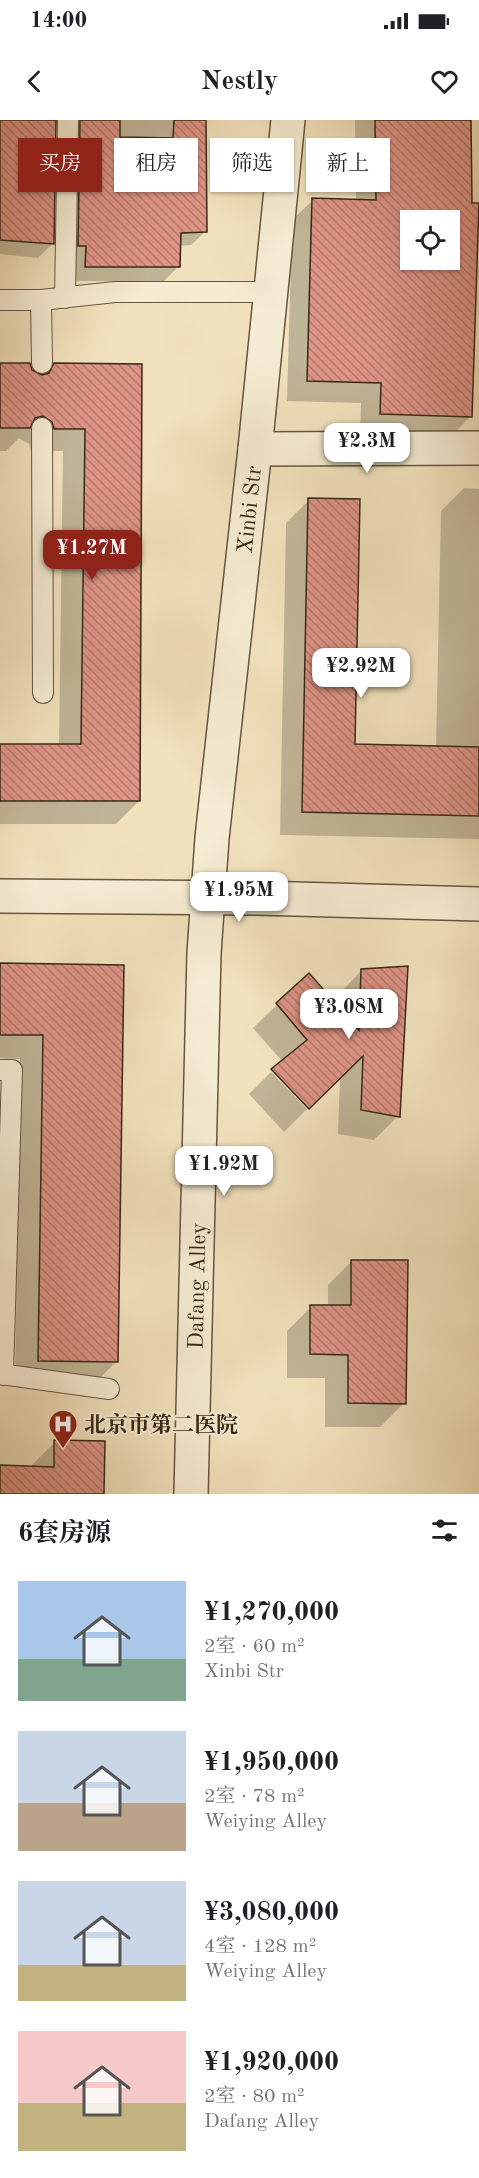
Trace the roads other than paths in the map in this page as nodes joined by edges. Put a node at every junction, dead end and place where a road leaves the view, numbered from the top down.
1 (68, 120) edge
2 (288, 120) edge
3 (271, 292) junction
4 (65, 298) junction
5 (0, 300) edge
6 (41, 300) junction
7 (42, 363) dead end
8 (42, 428) dead end
9 (479, 448) edge
10 (255, 449) junction
11 (43, 693) dead end
12 (0, 896) edge
13 (208, 897) junction
14 (479, 904) edge
15 (0, 1070) edge
16 (2, 1375) edge
17 (109, 1389) dead end
18 (191, 1494) edge

1 - 4 lane
2 - 3 street, Xinbi Str
3 - 4 lane
3 - 10 street, Xinbi Str
4 - 6 lane
5 - 6 lane
6 - 7 lane
8 - 11 lane
9 - 10 street
10 - 13 street, Xinbi Str
12 - 13 street
13 - 14 street
13 - 18 street, Dafang Alley
15 - 16 lane
16 - 17 lane

